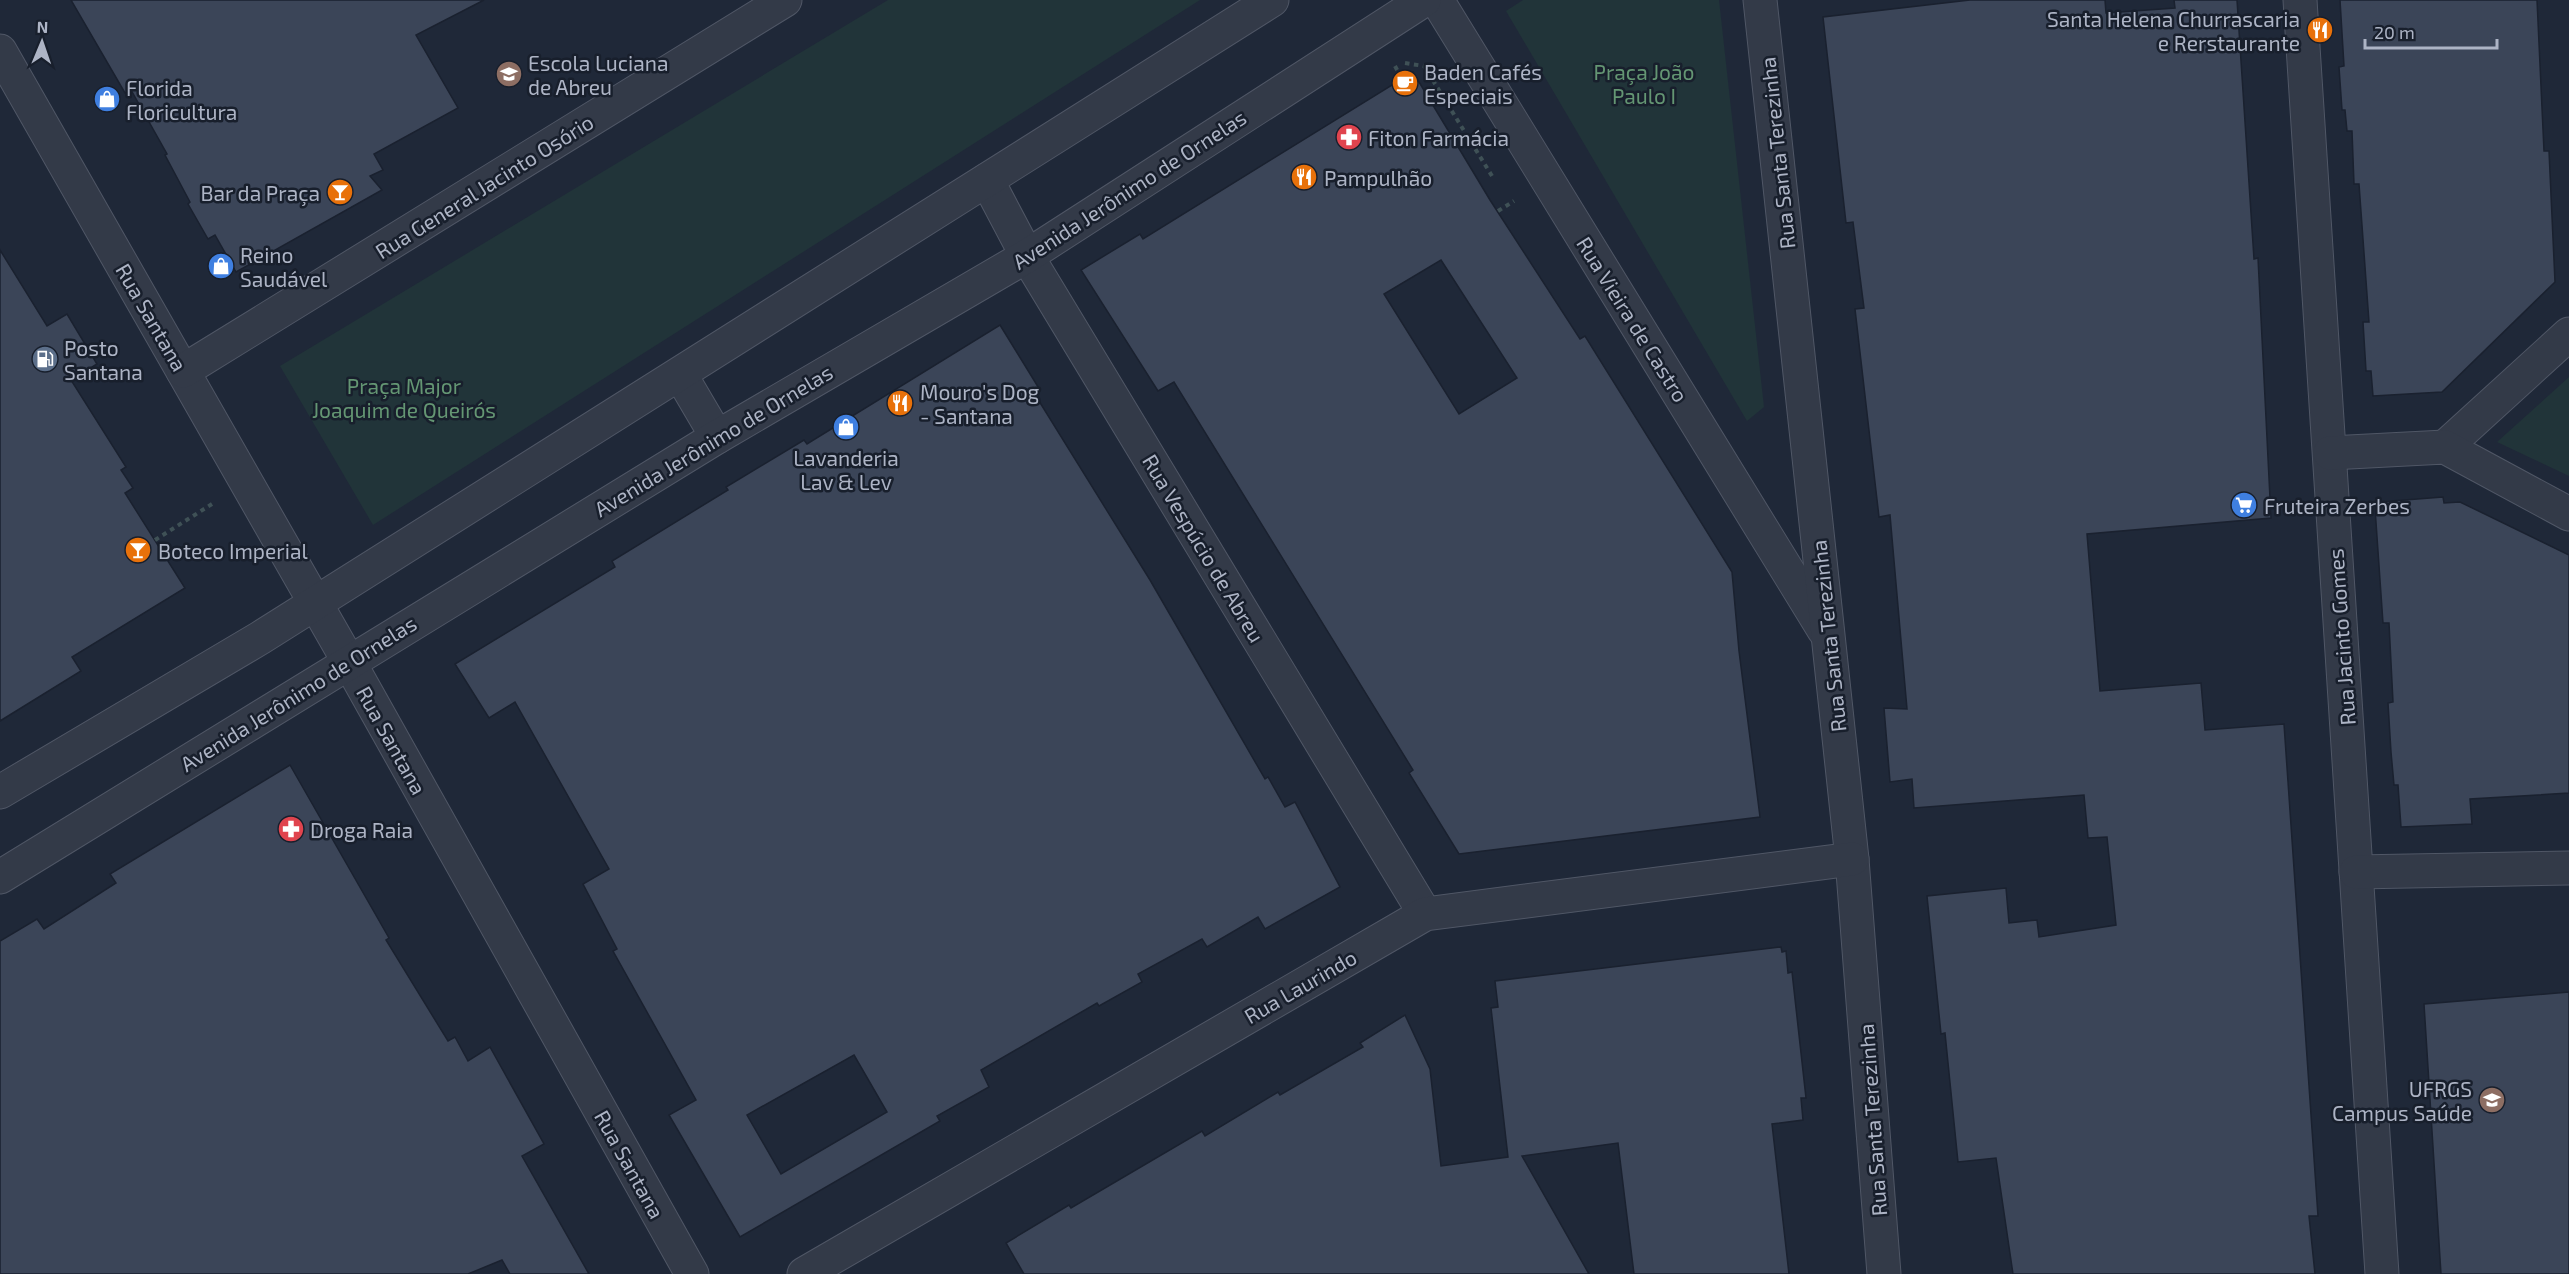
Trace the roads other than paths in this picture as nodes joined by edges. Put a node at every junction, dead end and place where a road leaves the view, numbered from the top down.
1 (785, 0) edge
2 (1272, 0) edge
3 (1424, 0) edge
4 (1437, 0) edge
5 (1760, 0) edge
6 (2300, 0) edge
7 (0, 51) edge
8 (987, 180) junction
9 (1027, 256) junction
10 (2569, 334) edge
11 (183, 371) junction
12 (680, 374) junction
13 (717, 437) junction
14 (2445, 447) junction
15 (2330, 453) junction
16 (2569, 514) edge
17 (314, 603) junction
18 (1829, 638) junction
19 (349, 662) junction
20 (0, 792) edge
21 (1852, 859) junction
22 (2569, 868) edge
23 (2356, 873) junction
24 (0, 877) edge
25 (1425, 914) junction
26 (692, 1274) edge
27 (804, 1274) edge
28 (1884, 1274) edge
29 (2382, 1274) edge

1 - 11 street, Rua General Jacinto Osório
2 - 8 street
3 - 9 street, Avenida Jerônimo de Ornelas
4 - 18 street, Rua Vieira de Castro
5 - 18 street, Rua Santa Terezinha
6 - 15 street, Rua Jacinto Gomes
7 - 11 street, Rua Santana
8 - 9 street, Rua Vespúcio de Abreu
8 - 12 street
9 - 13 street, Avenida Jerônimo de Ornelas
9 - 25 street, Rua Vespúcio de Abreu
10 - 14 street
11 - 17 street, Rua Santana
12 - 13 street
12 - 17 street
13 - 19 street, Avenida Jerônimo de Ornelas
14 - 15 street
14 - 16 street
15 - 23 street, Rua Jacinto Gomes
17 - 19 street, Rua Santana
17 - 20 street
18 - 21 street, Rua Santa Terezinha
19 - 24 street, Avenida Jerônimo de Ornelas
19 - 26 street, Rua Santana
21 - 25 street, Rua Laurindo
21 - 28 street, Rua Santa Terezinha
22 - 23 street
23 - 29 street, Rua Jacinto Gomes
25 - 27 street, Rua Laurindo

